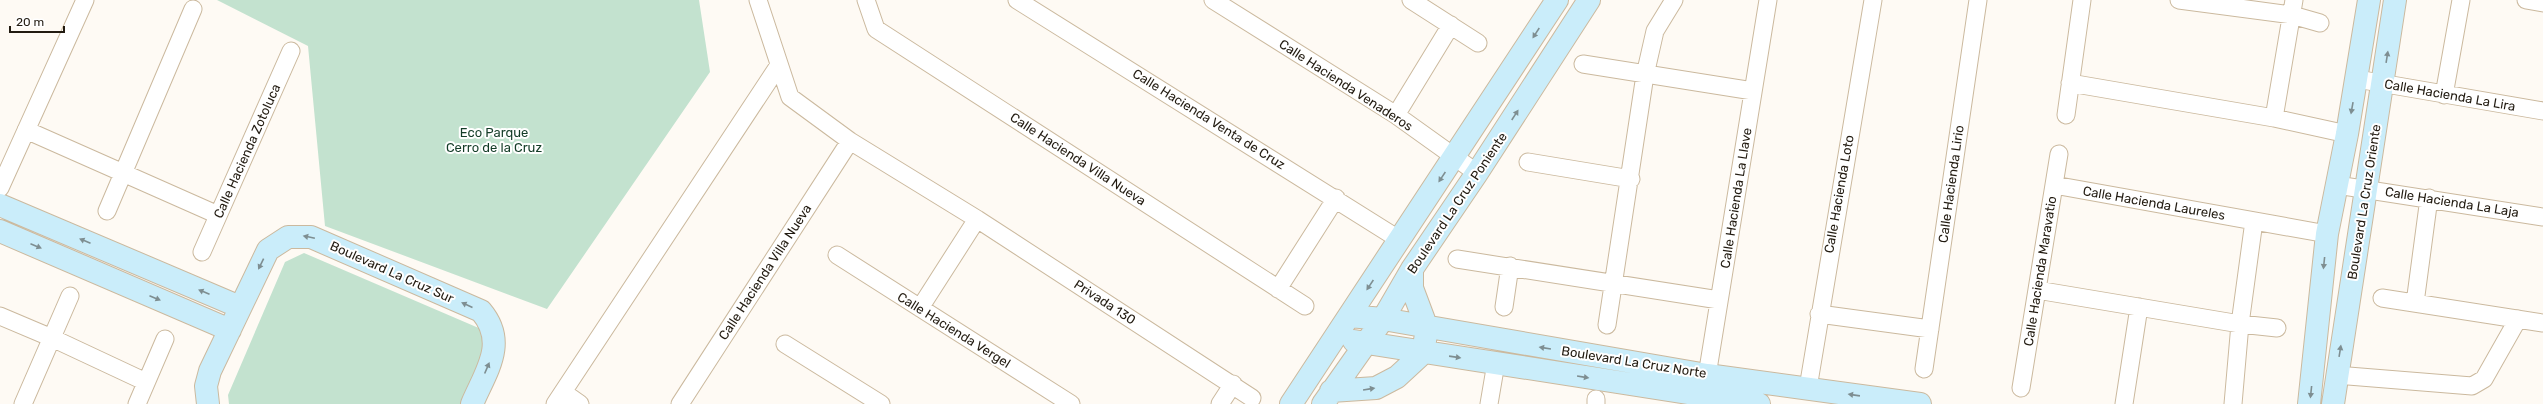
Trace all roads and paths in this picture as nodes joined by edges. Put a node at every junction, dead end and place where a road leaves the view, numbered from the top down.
1 (85, 0) edge
2 (758, 0) edge
3 (866, 0) edge
4 (1017, 0) edge
5 (1213, 0) edge
6 (1412, 0) edge
7 (1557, 0) edge
8 (1589, 0) edge
9 (1674, 0) edge
10 (1768, 0) edge
11 (1873, 0) edge
12 (1978, 0) edge
13 (2082, 0) edge
14 (2369, 0) edge
15 (2396, 0) edge
16 (2461, 0) edge
17 (2526, 0) edge
18 (2184, 1) edge
19 (2543, 3) edge
20 (2293, 8) edge
21 (193, 9) dead end
22 (2320, 23) dead end
23 (1452, 26) junction
24 (1478, 43) dead end
25 (291, 51) dead end
26 (1583, 64) dead end
27 (779, 65) junction
28 (1645, 74) junction
29 (2357, 79) junction
30 (2070, 83) junction
31 (2382, 84) junction
32 (1753, 92) junction
33 (2444, 95) junction
34 (2543, 111) edge
35 (1396, 115) junction
36 (2066, 115) dead end
37 (2274, 118) junction
38 (26, 130) junction
39 (2347, 134) junction
40 (850, 141) junction
41 (2059, 154) dead end
42 (1455, 158) junction
43 (1528, 162) dead end
44 (1477, 173) junction
45 (123, 174) junction
46 (1631, 179) junction
47 (2337, 184) junction
48 (2054, 185) junction
49 (0, 188) edge
50 (2366, 189) junction
51 (1336, 198) junction
52 (2429, 198) junction
53 (0, 205) edge
54 (107, 211) dead end
55 (218, 215) junction
56 (2543, 217) edge
57 (977, 219) junction
58 (2254, 221) junction
59 (0, 231) edge
60 (2327, 234) junction
61 (1400, 240) junction
62 (202, 252) dead end
63 (837, 255) dead end
64 (1457, 259) dead end
65 (1510, 266) junction
66 (1412, 269) junction
67 (1614, 285) junction
68 (1278, 289) junction
69 (2037, 290) junction
70 (70, 296) dead end
71 (2382, 298) dead end
72 (1719, 300) junction
73 (2415, 303) junction
74 (1305, 306) dead end
75 (240, 307) junction
76 (1504, 307) dead end
77 (2139, 307) junction
78 (920, 308) junction
79 (1819, 314) junction
80 (0, 316) edge
81 (1349, 316) junction
82 (1383, 319) junction
83 (2518, 319) junction
84 (2543, 322) edge
85 (2240, 324) junction
86 (1607, 325) dead end
87 (1427, 328) junction
88 (2277, 328) dead end
89 (1930, 329) junction
90 (230, 330) junction
91 (52, 338) junction
92 (1333, 338) junction
93 (166, 339) dead end
94 (1367, 343) junction
95 (785, 344) dead end
96 (1422, 353) junction
97 (1496, 363) junction
98 (1924, 369) dead end
99 (2336, 375) junction
100 (146, 382) junction
101 (1233, 384) junction
102 (1705, 385) junction
103 (1808, 388) junction
104 (2021, 388) dead end
105 (559, 398) edge
106 (1252, 398) dead end
107 (1327, 398) edge
108 (877, 403) edge
109 (23, 404) edge
110 (137, 404) edge
111 (208, 404) edge
112 (472, 404) edge
113 (580, 404) edge
114 (680, 404) edge
115 (1071, 404) edge
116 (1220, 404) edge
117 (1291, 404) edge
118 (1489, 404) edge
119 (1759, 404) edge
120 (1914, 404) edge
121 (2124, 404) edge
122 (2233, 404) edge
123 (2309, 404) edge
124 (2333, 404) edge

1 - 38 street
2 - 27 street
3 - 68 street, Calle Hacienda Villa Nueva
4 - 51 street, Calle Hacienda Venta de Cruz
5 - 35 street, Calle Hacienda Venaderos
6 - 23 street
7 -> 42 street, Boulevard La Cruz Poniente
44 -> 8 street, Boulevard La Cruz Poniente
9 - 28 street
10 - 32 street, Calle Hacienda La Llave
11 - 79 street, Calle Hacienda Loto
12 - 89 street, Calle Hacienda Lirio
13 - 30 street
14 - 29 street, Boulevard La Cruz Oriente
31 -> 15 street, Boulevard La Cruz Oriente
16 - 33 street
17 - 19 street
18 - 20 street
20 - 22 street
20 - 37 street
21 - 45 street
23 - 24 street
23 - 35 street
25 - 55 street, Calle Hacienda Zotoluca
26 - 28 street
27 - 40 street
27 - 105 street
28 - 32 street
28 - 46 street
29 - 31 street, Calle Hacienda La Lira
29 -> 39 street, Boulevard La Cruz Oriente
30 - 36 street
30 - 37 street
31 - 33 street, Calle Hacienda La Lira
31 - 50 street, Boulevard La Cruz Oriente
32 - 72 street, Calle Hacienda La Llave
33 - 34 street, Calle Hacienda La Lira
35 - 42 street, Calle Hacienda Venaderos
37 - 39 street
38 - 45 street
38 - 49 street
39 - 47 street, Boulevard La Cruz Oriente
40 - 57 street
40 - 114 street, Calle Hacienda Villa Nueva
41 - 48 street, Calle Hacienda Maravatio
42 - 44 street, Calle Hacienda Venaderos
42 -> 61 street, Boulevard La Cruz Poniente
43 - 46 street
44 - 66 street, Boulevard La Cruz Poniente
45 - 54 street
45 - 55 street
46 - 67 street
47 - 50 street, Calle Hacienda La Laja
47 - 60 street, Boulevard La Cruz Oriente
48 - 58 street, Calle Hacienda Laureles
48 - 69 street, Calle Hacienda Maravatio
50 - 52 street, Calle Hacienda La Laja
99 -> 50 street, Boulevard La Cruz Oriente
51 - 61 street, Calle Hacienda Venta de Cruz
51 - 68 street
52 - 56 street, Calle Hacienda La Laja
52 - 73 street
75 -> 53 street
55 - 62 street, Calle Hacienda Zotoluca
57 - 78 street
57 - 101 street, Privada 130
58 - 60 street, Calle Hacienda Laureles
58 - 85 street
59 -> 90 street
60 -> 123 street, Boulevard La Cruz Oriente
61 -> 81 street, Boulevard La Cruz Poniente
63 - 78 street, Calle Hacienda Vergel
64 - 65 street
65 - 67 street
65 - 76 street
66 - 82 street, Boulevard La Cruz Poniente
66 - 87 street
67 - 72 street
67 - 86 street
68 - 74 street, Calle Hacienda Villa Nueva
69 - 77 street
69 - 104 street, Calle Hacienda Maravatio
70 - 91 street
71 - 73 street
72 - 102 street, Calle Hacienda La Llave
73 - 83 street
75 - 90 street, Boulevard La Cruz Sur
112 -> 75 street, Boulevard La Cruz Sur
77 - 85 street
77 - 121 street
78 - 115 street, Calle Hacienda Vergel
79 - 89 street
79 - 103 street, Calle Hacienda Loto
80 - 91 street
81 - 82 street, Boulevard La Cruz Norte
81 - 92 street, Boulevard La Cruz Poniente
82 - 87 street, Boulevard La Cruz Norte
82 - 94 street, Boulevard La Cruz Poniente
83 - 84 street
83 - 99 street
85 - 88 street
85 - 122 street
87 - 96 street
102 -> 87 street, Boulevard La Cruz Norte
89 - 98 street, Calle Hacienda Lirio
90 - 111 street, Boulevard La Cruz Sur
91 - 100 street
91 - 109 street
92 - 94 street, Boulevard La Cruz Norte
92 - 117 street, Boulevard La Cruz Poniente
93 - 100 street
94 - 96 street, Boulevard La Cruz Norte
94 - 107 street, Boulevard La Cruz Poniente
95 - 108 street
96 -> 97 street, Boulevard La Cruz Norte
107 -> 96 street
97 -> 102 street, Boulevard La Cruz Norte
97 - 118 street
99 - 124 street, Boulevard La Cruz Oriente
100 - 110 street
101 - 106 street, Privada 130
101 - 116 street
102 - 103 street, Boulevard La Cruz Norte
102 - 119 street, Boulevard La Cruz Norte
120 -> 103 street, Boulevard La Cruz Norte
105 - 113 street

